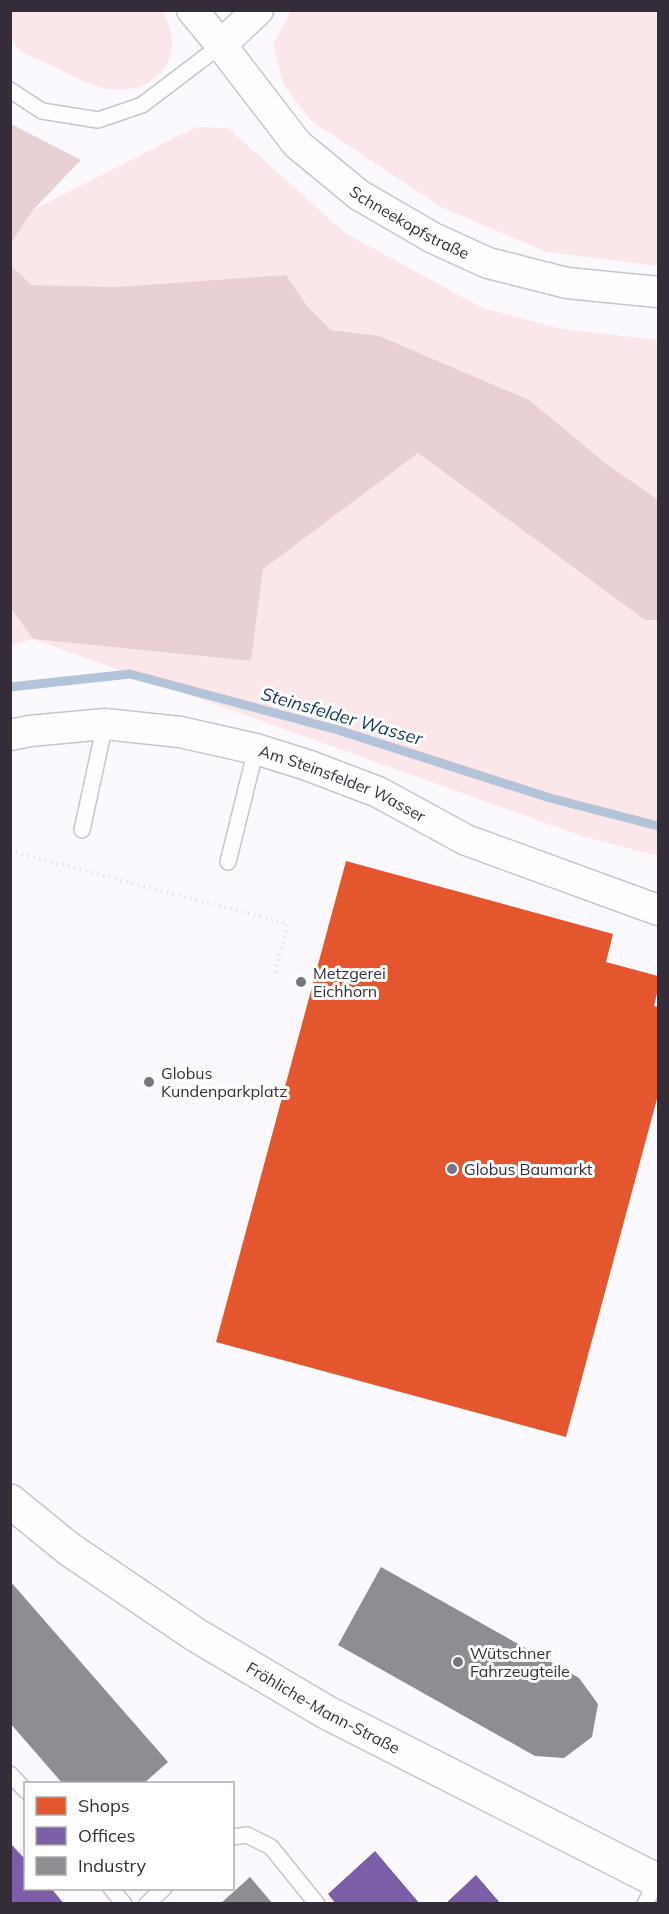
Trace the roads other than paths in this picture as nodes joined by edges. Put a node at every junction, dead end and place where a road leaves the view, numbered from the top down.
1 (192, 10) edge
2 (258, 10) edge
3 (221, 45) junction
4 (10, 90) edge
5 (658, 292) edge
6 (105, 724) junction
7 (10, 735) edge
8 (256, 749) junction
9 (82, 830) dead end
10 (228, 862) dead end
11 (658, 909) edge
12 (10, 1501) edge
13 (10, 1774) edge
14 (24, 1789) edge
15 (234, 1837) edge
16 (655, 1886) edge
17 (113, 1890) edge
18 (162, 1890) edge
19 (124, 1904) edge
20 (147, 1904) edge
21 (317, 1904) edge

1 - 3 street, Schneekopfstraße
2 - 3 street
3 - 4 lane
3 - 5 street, Schneekopfstraße
6 - 7 street, Am Steinsfelder Wasser
6 - 8 street, Am Steinsfelder Wasser
6 - 9 lane
8 - 10 lane
8 - 11 street, Am Steinsfelder Wasser
12 - 16 street, Fröhliche-Mann-Straße
13 - 14 lane
15 - 21 lane
17 - 19 lane
18 - 20 lane

